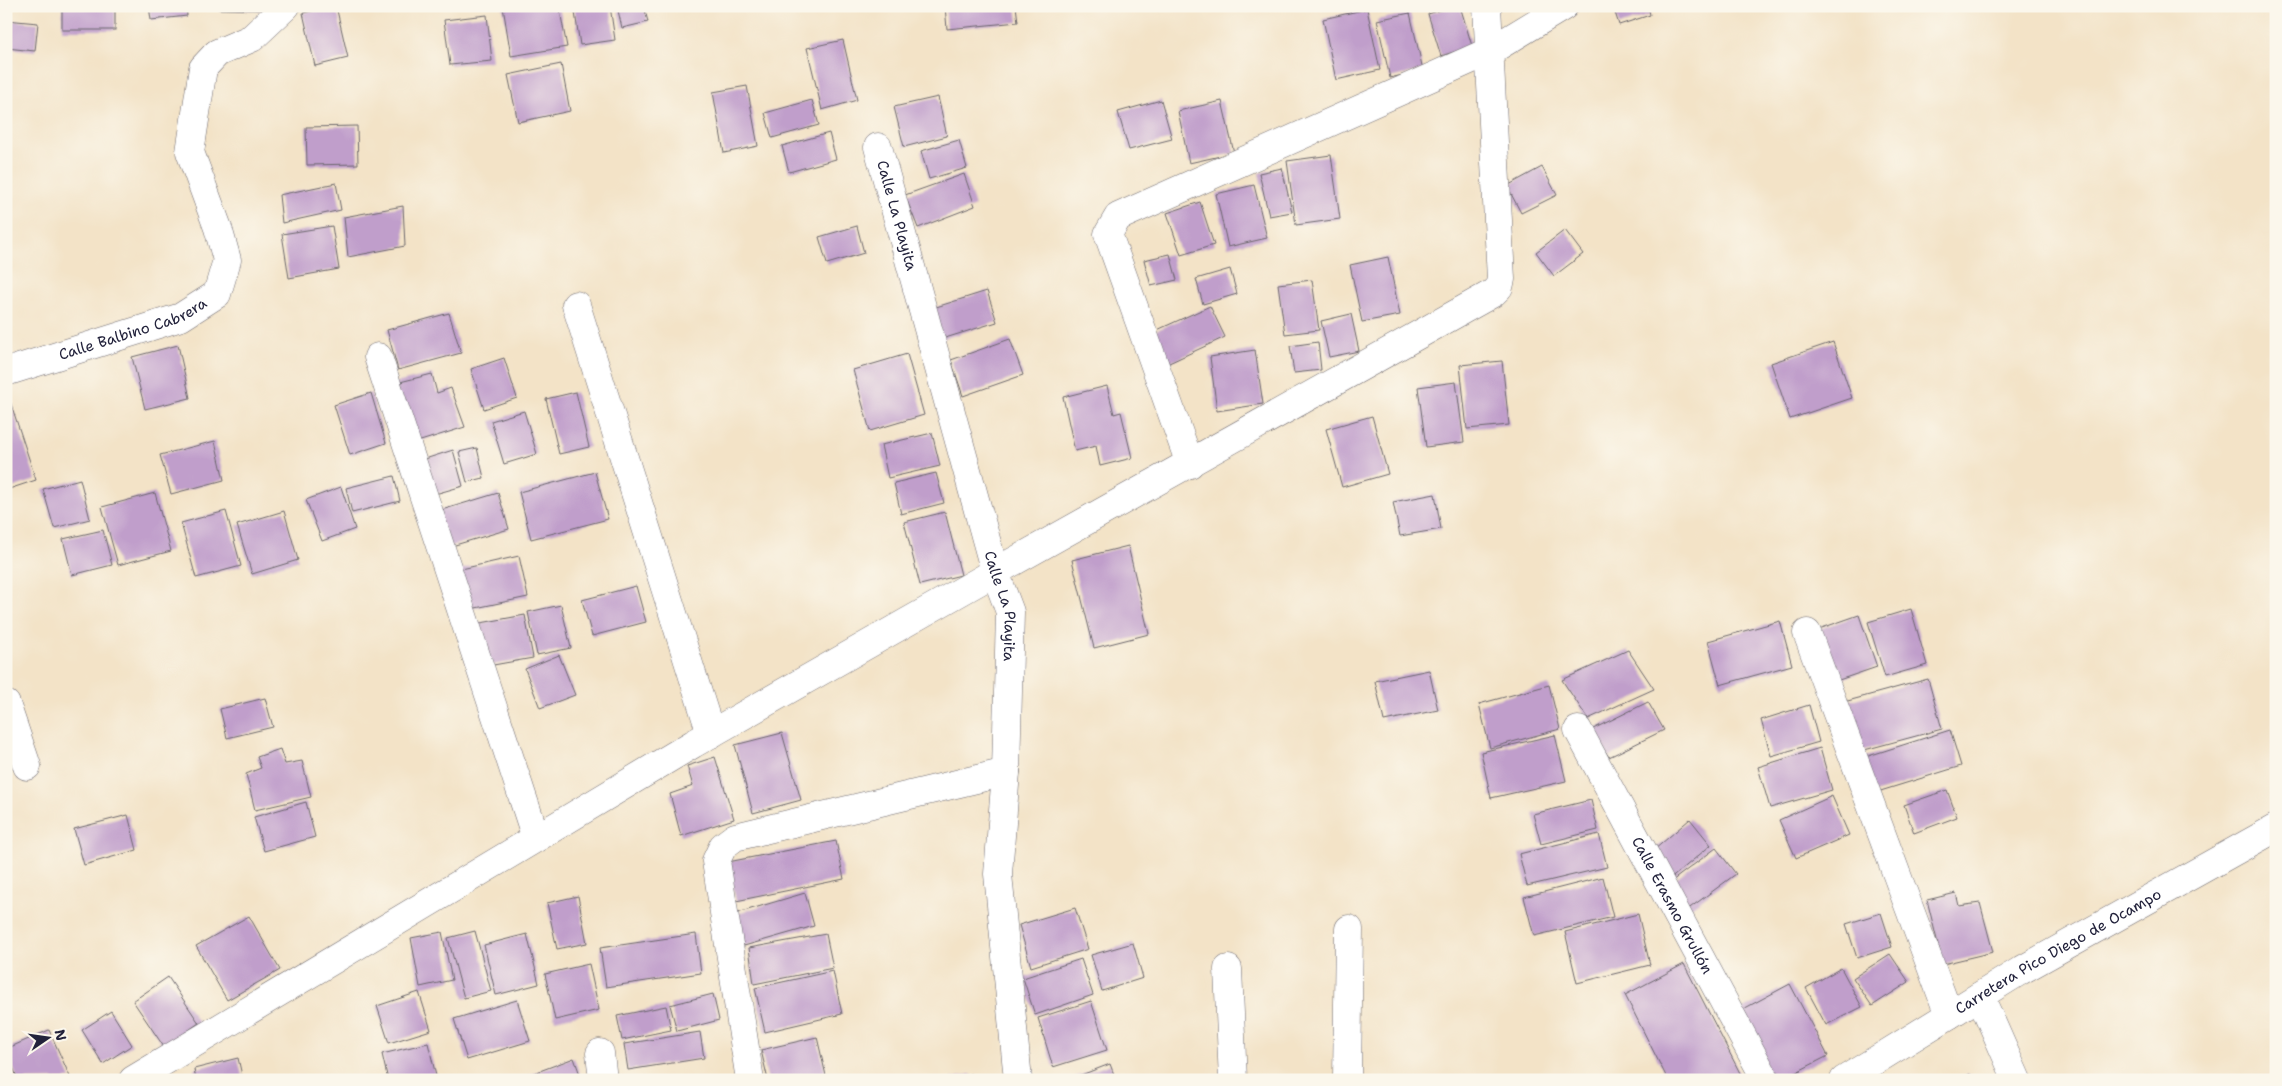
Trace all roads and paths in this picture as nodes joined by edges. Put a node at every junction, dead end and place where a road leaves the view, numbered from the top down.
1 (286, 6) edge
2 (1487, 6) edge
3 (1564, 6) edge
4 (1490, 51) junction
5 (878, 147) dead end
6 (576, 305) dead end
7 (378, 356) dead end
8 (6, 372) edge
9 (1190, 464) junction
10 (995, 572) junction
11 (1808, 633) dead end
12 (6, 704) edge
13 (1578, 730) dead end
14 (711, 734) junction
15 (27, 766) dead end
16 (1006, 772) junction
17 (2276, 828) edge
18 (536, 838) junction
19 (1349, 929) dead end
20 (1228, 969) dead end
21 (1980, 996) junction
22 (1949, 1014) junction
23 (600, 1053) dead end
24 (133, 1080) edge
25 (603, 1080) edge
26 (750, 1080) edge
27 (1018, 1080) edge
28 (1233, 1080) edge
29 (1348, 1080) edge
30 (1766, 1080) edge
31 (1844, 1080) edge
32 (2017, 1080) edge

1 - 8 street, Calle Balbino Cabrera
2 - 4 street
3 - 4 street
4 - 9 street
4 - 9 street
5 - 10 street, Calle La Playita
6 - 14 street
7 - 18 street
9 - 10 street
10 - 14 street
10 - 16 street, Calle La Playita
11 - 22 street
12 - 15 street
13 - 30 street, Calle Erasmo Grullón
14 - 18 street
16 - 26 street
16 - 27 street, Calle La Playita
17 - 21 street, Carretera Pico Diego de Ocampo
18 - 24 street
19 - 29 street
20 - 28 street
21 - 22 street, Carretera Pico Diego de Ocampo
21 - 32 street
22 - 31 street, Carretera Pico Diego de Ocampo
23 - 25 street

